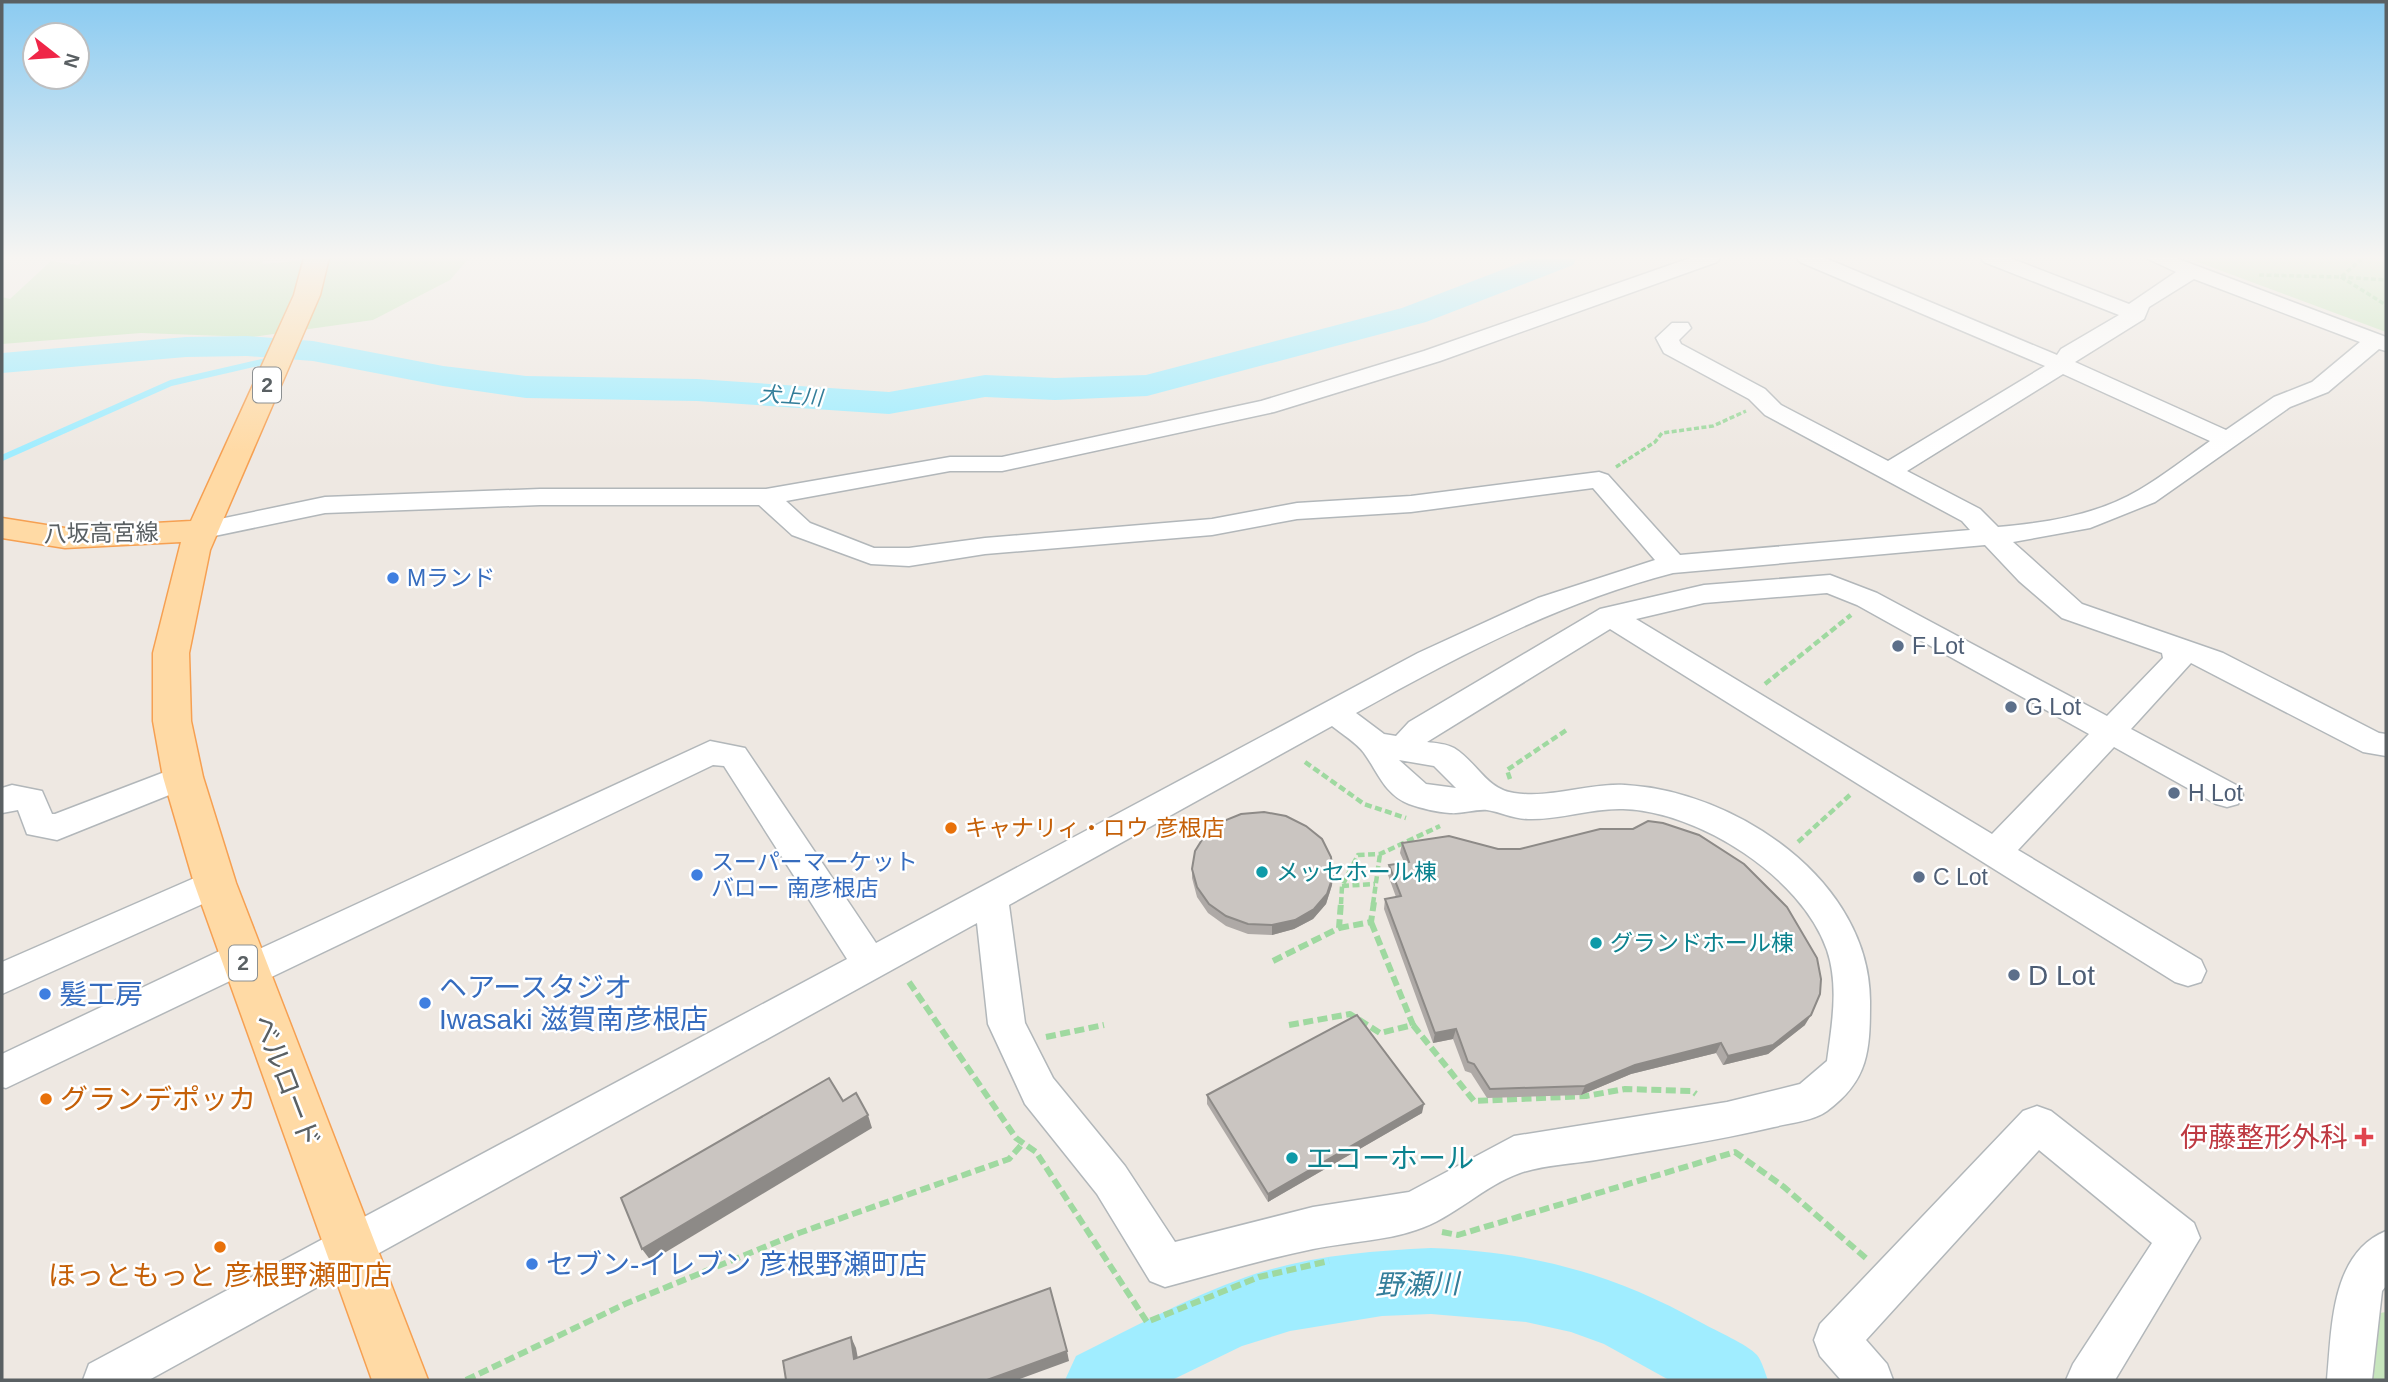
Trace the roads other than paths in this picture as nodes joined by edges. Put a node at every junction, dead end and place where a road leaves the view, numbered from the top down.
1 (295, 322) edge
2 (1527, 322) edge
3 (1965, 322) edge
4 (2122, 322) edge
5 (2328, 322) edge
6 (1680, 328) dead end
7 (2381, 342) edge
8 (2062, 365) junction
9 (2228, 440) junction
10 (1889, 471) junction
11 (766, 497) junction
12 (206, 521) junction
13 (2, 528) edge
14 (1991, 537) junction
15 (1674, 565) junction
16 (1610, 616) junction
17 (2175, 646) junction
18 (1335, 713) junction
19 (2111, 733) junction
20 (2386, 745) edge
21 (1389, 746) junction
22 (183, 777) junction
23 (2227, 795) dead end
24 (1497, 800) junction
25 (2, 801) edge
26 (1996, 852) junction
27 (215, 883) junction
28 (992, 898) junction
29 (869, 963) junction
30 (243, 965) junction
31 (2188, 971) dead end
32 (2, 979) edge
33 (6, 1071) dead end
34 (348, 1247) junction
35 (2380, 1271) edge
36 (105, 1380) edge
37 (400, 1380) edge
38 (1871, 1380) edge
39 (2089, 1380) edge
40 (2349, 1380) edge

1 - 12 main road, 2
2 - 11 street
3 - 8 street
4 - 8 street
5 - 7 street
6 - 10 street
7 - 9 street
8 - 9 street
8 - 10 street
9 - 14 street
10 - 14 street
11 - 12 street
11 - 15 street
12 - 13 main road, 八坂高宮線
12 - 22 main road, ベルロード / 2
14 - 15 street
14 - 17 street
15 - 18 street
16 - 19 street
16 - 21 street
16 - 26 street
17 - 19 street
17 - 20 street
18 - 21 street
18 - 28 street
19 - 23 street
19 - 26 street
21 - 24 street
21 - 24 street
22 - 25 street
22 - 27 main road, ベルロード / 2
24 - 28 street
26 - 31 street
27 - 30 main road, ベルロード / 2
27 - 32 street
28 - 29 street
29 - 30 street
29 - 34 street
30 - 33 street
30 - 34 main road, ベルロード / 2
34 - 36 street
34 - 37 main road, ベルロード / 2
35 - 40 street
38 - 39 street

